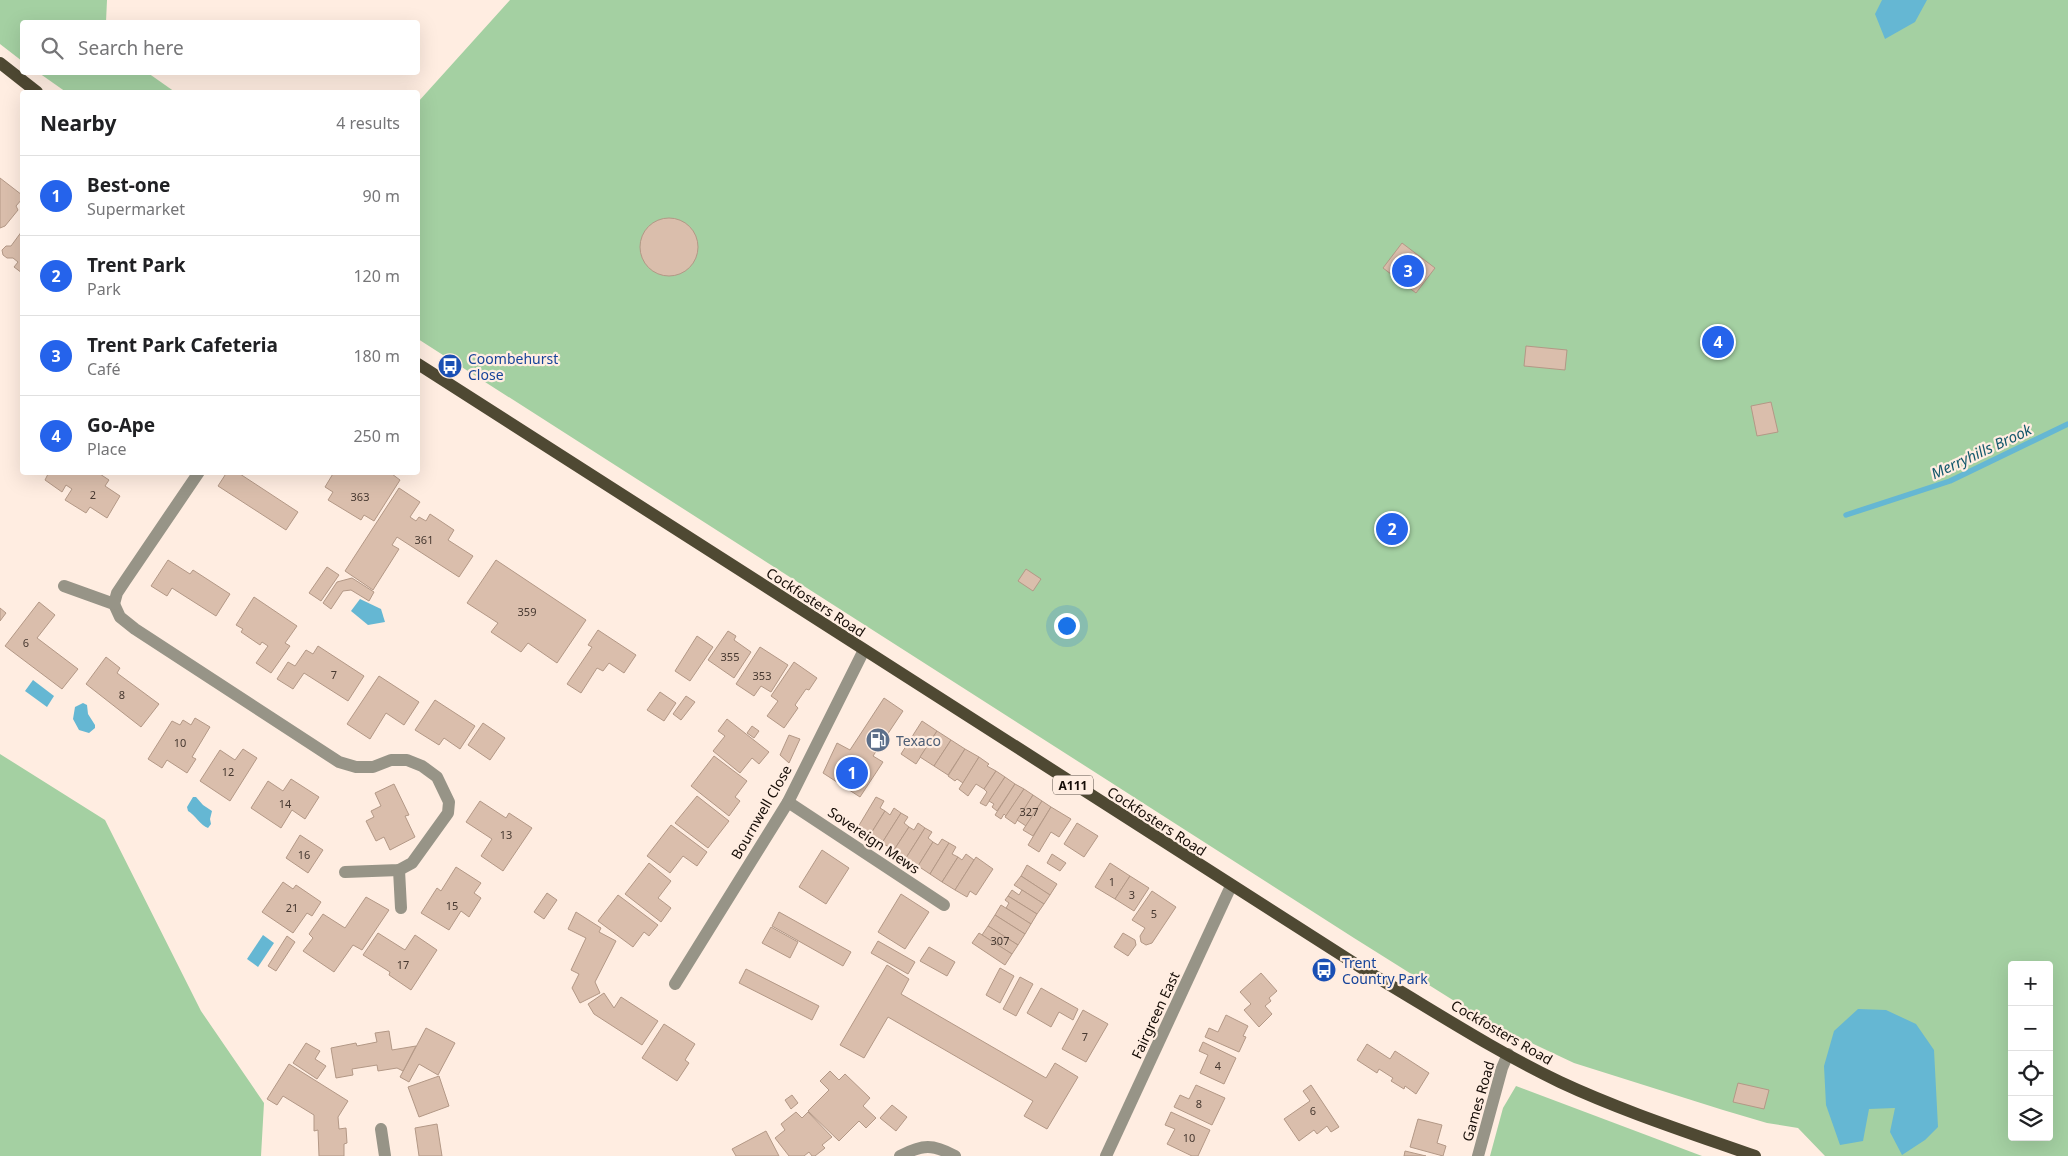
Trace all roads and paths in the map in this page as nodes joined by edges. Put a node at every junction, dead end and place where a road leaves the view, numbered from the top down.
1 (0, 63) edge
2 (34, 90) edge
3 (420, 365) edge
4 (197, 475) edge
5 (64, 586) dead end
6 (114, 604) junction
7 (864, 650) junction
8 (788, 802) junction
9 (399, 870) junction
10 (345, 872) dead end
11 (1230, 886) junction
12 (944, 905) dead end
13 (401, 908) dead end
14 (675, 984) dead end
15 (1508, 1054) junction
16 (381, 1130) dead end
17 (386, 1156) edge
18 (900, 1156) edge
19 (955, 1156) edge
20 (1106, 1156) edge
21 (1478, 1156) edge
22 (1755, 1156) edge

1 - 2 main road
3 - 7 main road, Cockfosters Road / A111
4 - 6 street
5 - 6 street
6 - 9 street
7 - 8 street, Bournwell Close
7 - 11 main road, Cockfosters Road / A111
8 - 12 street, Sovereign Mews
8 - 14 street, Bournwell Close
9 - 10 street
9 - 13 street
11 - 15 main road, Cockfosters Road / A111
11 - 20 street, Fairgreen East
15 - 21 street, Games Road
15 - 22 main road, Cockfosters Road / A111
16 - 17 street
18 - 19 street

